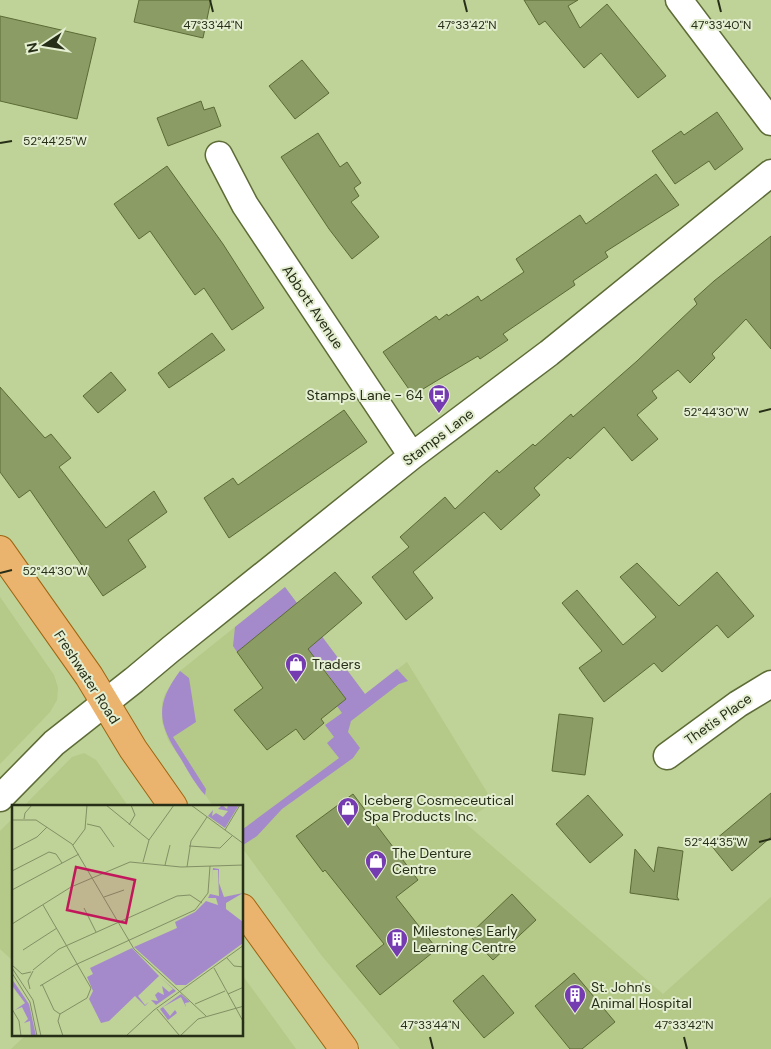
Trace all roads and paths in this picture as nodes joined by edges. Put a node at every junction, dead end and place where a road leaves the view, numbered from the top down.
1 (679, 0) edge
2 (771, 122) edge
3 (219, 154) dead end
4 (771, 172) edge
5 (412, 456) junction
6 (0, 550) edge
7 (771, 684) edge
8 (106, 703) junction
9 (667, 756) dead end
10 (0, 798) edge
11 (172, 805) edge
12 (244, 911) edge
13 (344, 1049) edge

1 - 2 street
3 - 5 street, Abbott Avenue
4 - 5 street, Stamps Lane
5 - 8 street, Stamps Lane
6 - 8 main road, Freshwater Road
7 - 9 street, Thetis Place
8 - 10 street, Stamps Lane
8 - 11 main road, Freshwater Road
12 - 13 main road

